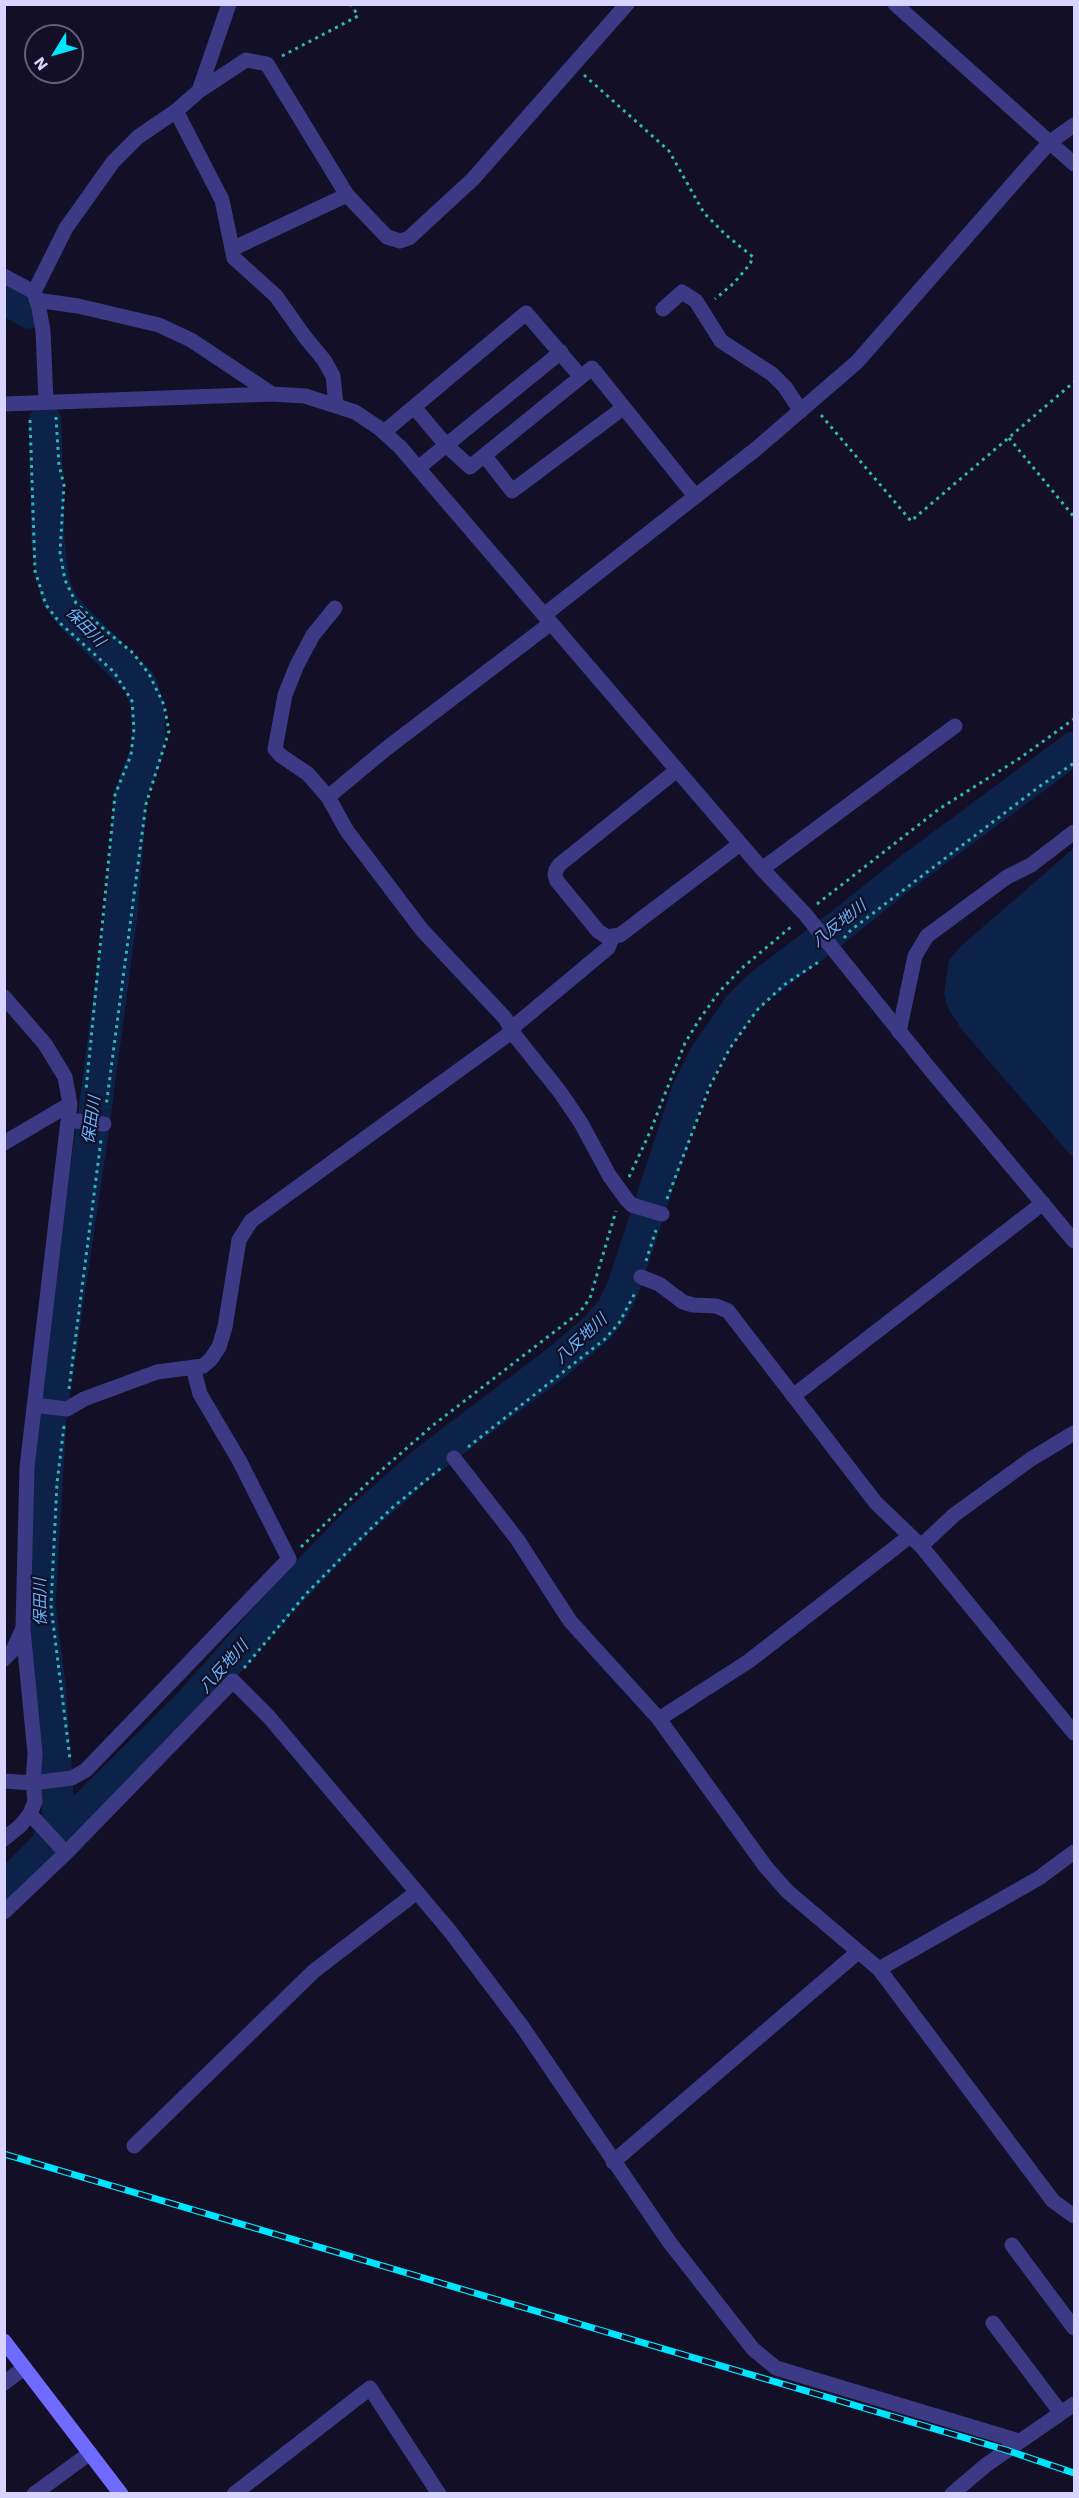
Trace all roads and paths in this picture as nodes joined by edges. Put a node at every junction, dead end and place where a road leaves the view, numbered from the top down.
1 (229, 4) edge
2 (351, 4) edge
3 (627, 4) edge
4 (895, 4) edge
5 (267, 64) junction
6 (574, 65) junction
7 (199, 91) junction
8 (176, 111) junction
9 (1074, 125) edge
10 (1050, 142) junction
11 (1074, 164) edge
12 (347, 195) junction
13 (232, 249) junction
14 (4, 276) edge
15 (35, 296) junction
16 (663, 309) dead end
17 (703, 310) junction
18 (561, 352) junction
19 (581, 377) junction
20 (1074, 382) edge
21 (272, 394) junction
22 (50, 402) junction
23 (30, 403) junction
24 (4, 404) edge
25 (336, 405) junction
26 (414, 407) junction
27 (806, 407) junction
28 (623, 408) junction
29 (384, 432) junction
30 (1009, 438) junction
31 (446, 445) junction
32 (485, 456) junction
33 (418, 468) junction
34 (695, 496) junction
35 (1074, 518) edge
36 (336, 608) dead end
37 (547, 619) junction
38 (1074, 719) edge
39 (955, 726) dead end
40 (1074, 763) edge
41 (677, 770) junction
42 (328, 797) junction
43 (1074, 832) edge
44 (740, 844) junction
45 (762, 869) junction
46 (808, 918) junction
47 (612, 938) junction
48 (831, 948) junction
49 (4, 997) edge
50 (512, 1030) junction
51 (899, 1032) junction
52 (70, 1104) junction
53 (78, 1121) junction
54 (102, 1124) junction
55 (4, 1143) edge
56 (622, 1193) junction
57 (1043, 1203) junction
58 (659, 1213) junction
59 (1074, 1241) edge
60 (641, 1277) junction
61 (194, 1367) junction
62 (793, 1396) junction
63 (38, 1405) junction
64 (63, 1409) junction
65 (1074, 1433) edge
66 (454, 1458) junction
67 (916, 1541) junction
68 (289, 1559) junction
69 (23, 1628) junction
70 (4, 1659) edge
71 (233, 1681) junction
72 (659, 1719) junction
73 (1074, 1732) edge
74 (72, 1778) junction
75 (4, 1780) edge
76 (33, 1783) junction
77 (30, 1814) junction
78 (4, 1839) edge
79 (64, 1850) junction
80 (1074, 1852) edge
81 (417, 1892) junction
82 (4, 1912) edge
83 (858, 1952) junction
84 (879, 1969) junction
85 (134, 2146) dead end
86 (613, 2162) junction
87 (1072, 2208) edge
88 (1012, 2245) dead end
89 (993, 2323) dead end
90 (1074, 2328) edge
91 (4, 2341) edge
92 (24, 2368) junction
93 (4, 2383) edge
94 (1068, 2408) edge
95 (1019, 2440) junction
96 (90, 2453) junction
97 (34, 2493) edge
98 (121, 2493) edge
99 (234, 2493) edge
100 (440, 2493) edge
101 (952, 2493) edge

1 - 7 street
2 - 5 path
3 - 6 street
4 - 10 street
5 - 7 street
5 - 12 street
6 - 12 street
6 - 17 path
7 - 8 street
8 - 13 street
8 - 15 street
9 - 10 street
10 - 11 street
10 - 27 street
12 - 13 street
13 - 25 street
14 - 15 street
15 - 21 street
15 - 22 street
16 - 17 street
17 - 27 street
18 - 19 street
18 - 26 street
18 - 31 street
19 - 28 street
19 - 32 street
20 - 30 path
21 - 22 street
21 - 25 street
22 - 23 street
22 - 54 path
23 - 24 street
23 - 53 path
25 - 29 street
26 - 29 street
26 - 31 street
27 - 30 path
27 - 34 street
28 - 32 street
28 - 34 street
29 - 33 street
30 - 35 path
31 - 32 street
31 - 33 street
33 - 37 street
34 - 37 street
36 - 42 street
37 - 41 street
37 - 42 street
38 - 46 path
39 - 45 street
40 - 48 path
41 - 44 street
41 - 47 street
42 - 50 street
43 - 51 street
44 - 45 street
44 - 47 street
45 - 46 street
46 - 48 street
46 - 56 path
47 - 50 street
48 - 51 street
48 - 58 path
49 - 52 street
50 - 56 street
50 - 61 street
51 - 57 street
52 - 53 street
52 - 55 street
53 - 54 street
53 - 63 street
54 - 64 path
56 - 58 street
56 - 68 path
57 - 59 street
57 - 62 street
58 - 60 path
60 - 62 street
60 - 66 path
61 - 64 street
61 - 68 street
62 - 67 street
63 - 64 street
63 - 69 street
64 - 74 path
65 - 67 street
66 - 71 path
66 - 72 street
67 - 72 street
67 - 73 street
68 - 74 street
69 - 70 street
69 - 76 street
71 - 79 street
71 - 81 street
72 - 83 street
74 - 76 street
75 - 76 street
76 - 77 street
77 - 78 street
77 - 79 street
79 - 82 street
80 - 84 street
81 - 85 street
81 - 86 street
83 - 84 street
83 - 86 street
84 - 87 street
86 - 95 street
88 - 90 street
89 - 94 street
91 - 92 street
92 - 93 street
92 - 96 street
94 - 95 street
95 - 101 street
96 - 97 street
96 - 98 street
99 - 100 street

